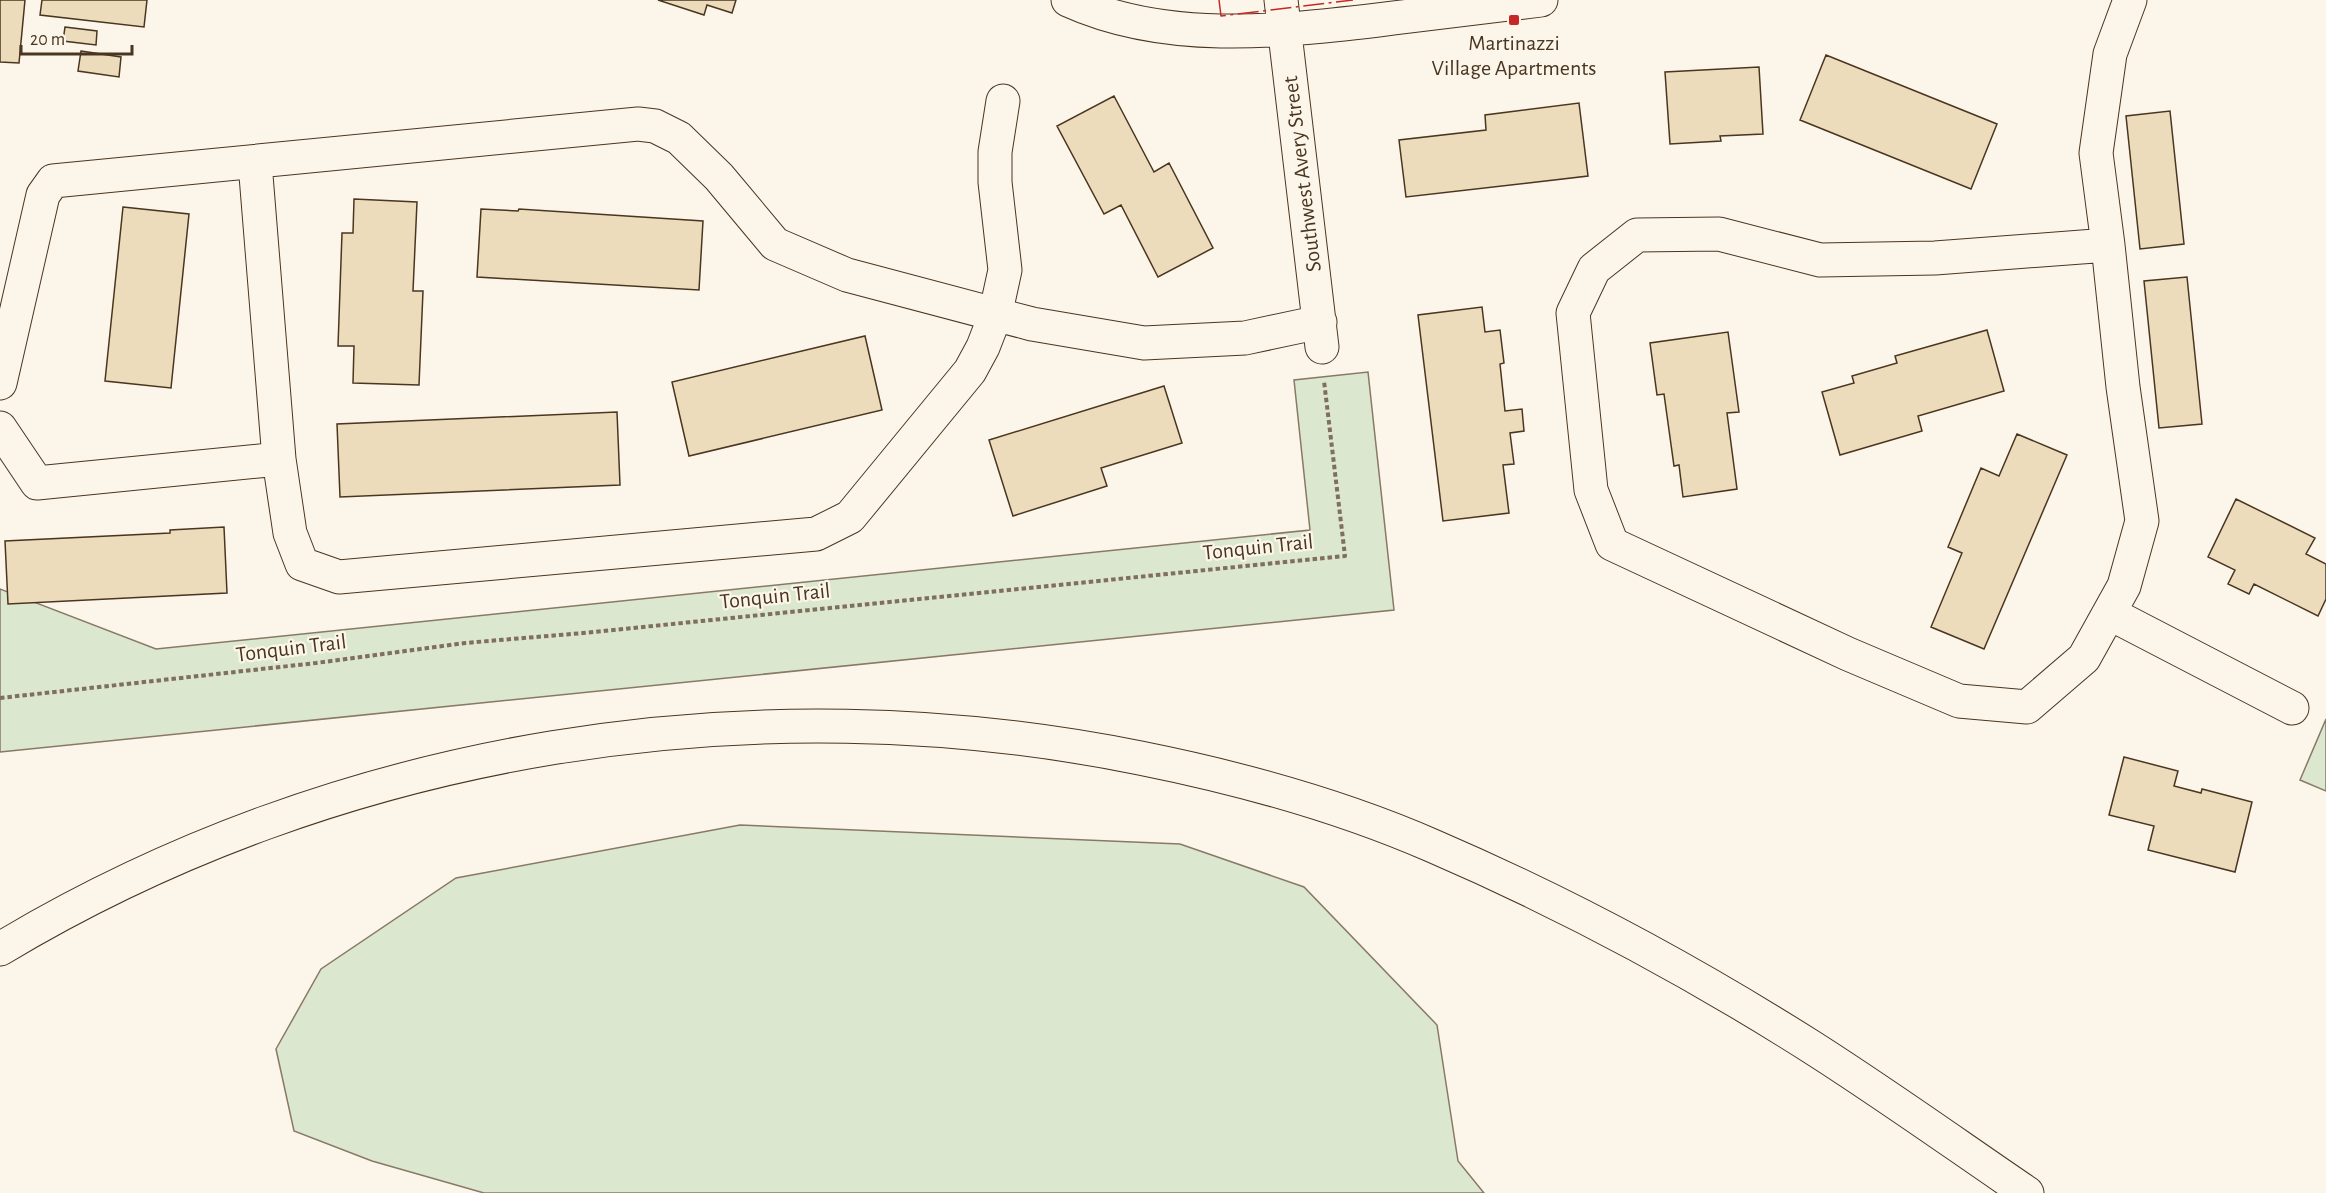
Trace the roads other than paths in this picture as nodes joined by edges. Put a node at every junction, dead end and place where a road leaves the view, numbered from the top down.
1 (1068, 0) edge
2 (1540, 0) edge
3 (2130, 0) edge
4 (1283, 15) edge
5 (1003, 101) dead end
6 (255, 163) junction
7 (2108, 245) junction
8 (995, 316) junction
9 (0, 383) edge
10 (0, 428) edge
11 (279, 459) junction
12 (2109, 613) junction
13 (2292, 708) dead end
14 (0, 949) edge
15 (2027, 1193) edge

1 - 4 main road
2 - 4 main road
3 - 7 main road
4 - 8 main road, Southwest Avery Street
5 - 8 main road
6 - 8 main road
6 - 9 main road
6 - 11 main road
7 - 12 main road
7 - 12 main road
8 - 11 main road
10 - 11 main road
12 - 13 main road
14 - 15 main road

